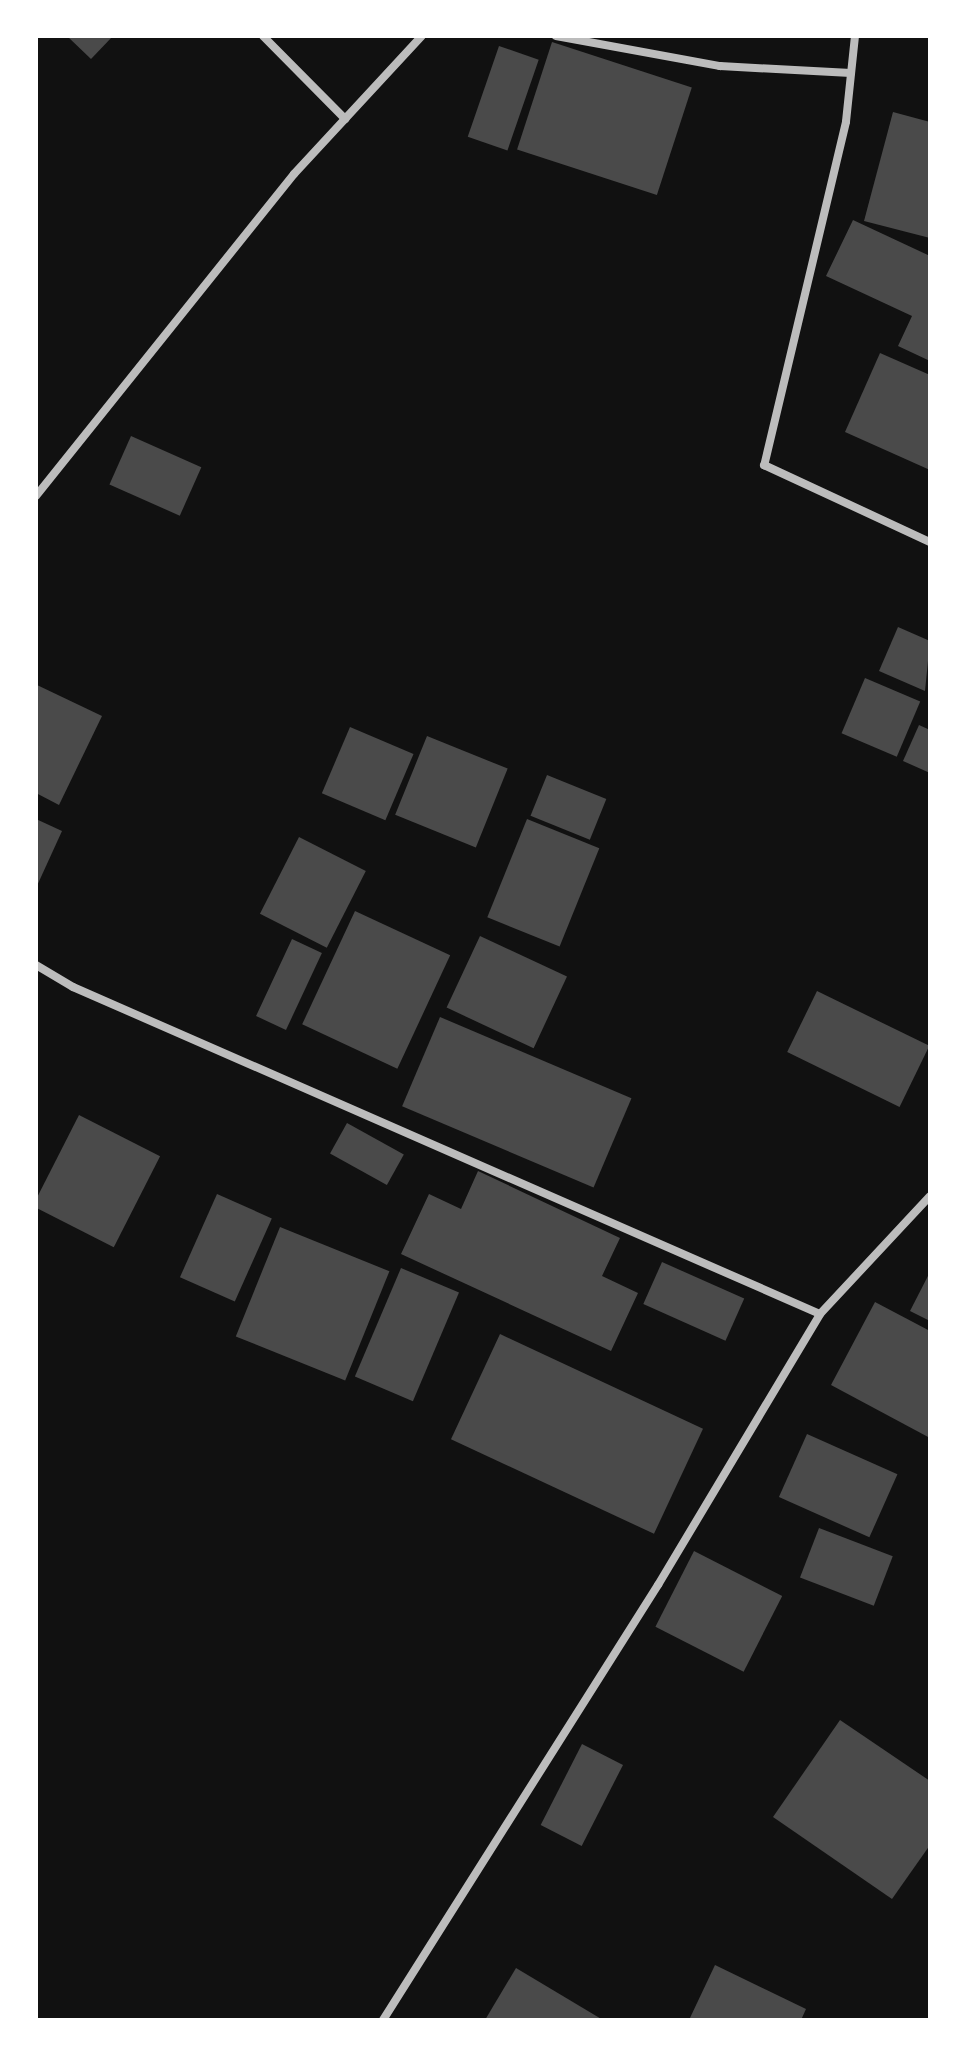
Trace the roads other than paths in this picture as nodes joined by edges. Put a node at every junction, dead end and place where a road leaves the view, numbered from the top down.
1 (263, 36) edge
2 (422, 36) edge
3 (556, 36) edge
4 (855, 36) edge
5 (851, 73) junction
6 (345, 119) junction
7 (36, 496) edge
8 (930, 542) edge
9 (36, 965) edge
10 (930, 1196) edge
11 (820, 1314) junction
12 (383, 2020) edge

1 - 6 street
2 - 6 street
3 - 5 street
4 - 5 street
5 - 8 street
6 - 7 street
9 - 11 street
10 - 11 street
11 - 12 street

